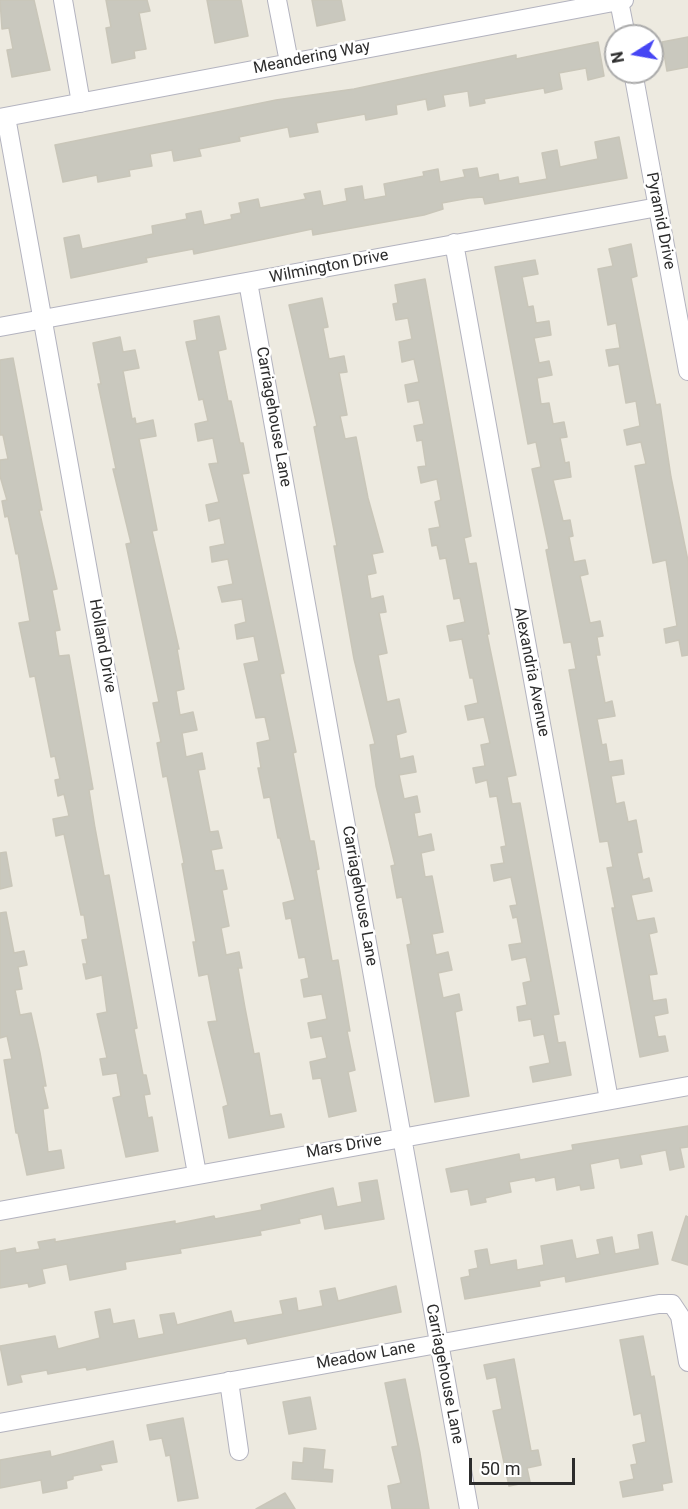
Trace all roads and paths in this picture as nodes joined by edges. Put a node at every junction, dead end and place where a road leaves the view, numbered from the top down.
1 (63, 0) edge
2 (277, 0) edge
3 (622, 0) edge
4 (625, 24) edge
5 (289, 62) junction
6 (635, 84) edge
7 (81, 103) junction
8 (3, 118) edge
9 (658, 207) junction
10 (454, 243) junction
11 (248, 282) junction
12 (42, 320) junction
13 (0, 327) edge
14 (688, 370) edge
15 (688, 1086) edge
16 (609, 1100) junction
17 (400, 1137) junction
18 (197, 1174) junction
19 (0, 1210) edge
20 (438, 1342) junction
21 (688, 1362) edge
22 (229, 1381) junction
23 (0, 1423) edge
24 (238, 1451) dead end
25 (468, 1509) edge

1 - 7 street
2 - 5 street
3 - 4 street
3 - 5 street, Meandering Way
5 - 7 street, Meandering Way
6 - 9 street, Pyramid Drive
7 - 8 street, Meandering Way
8 - 12 street, Holland Drive
9 - 10 street, Wilmington Drive
9 - 14 street, Pyramid Drive
10 - 11 street, Wilmington Drive
10 - 16 street, Alexandria Avenue
11 - 12 street, Wilmington Drive
11 - 17 street, Carriagehouse Lane
12 - 13 street, Wilmington Drive
12 - 18 street, Holland Drive
15 - 16 street, Mars Drive
16 - 17 street, Mars Drive
17 - 18 street, Mars Drive
17 - 20 street, Carriagehouse Lane
18 - 19 street, Mars Drive
20 - 21 street, Meadow Lane
20 - 22 street, Meadow Lane
20 - 25 street, Carriagehouse Lane
22 - 23 street, Meadow Lane
22 - 24 street

